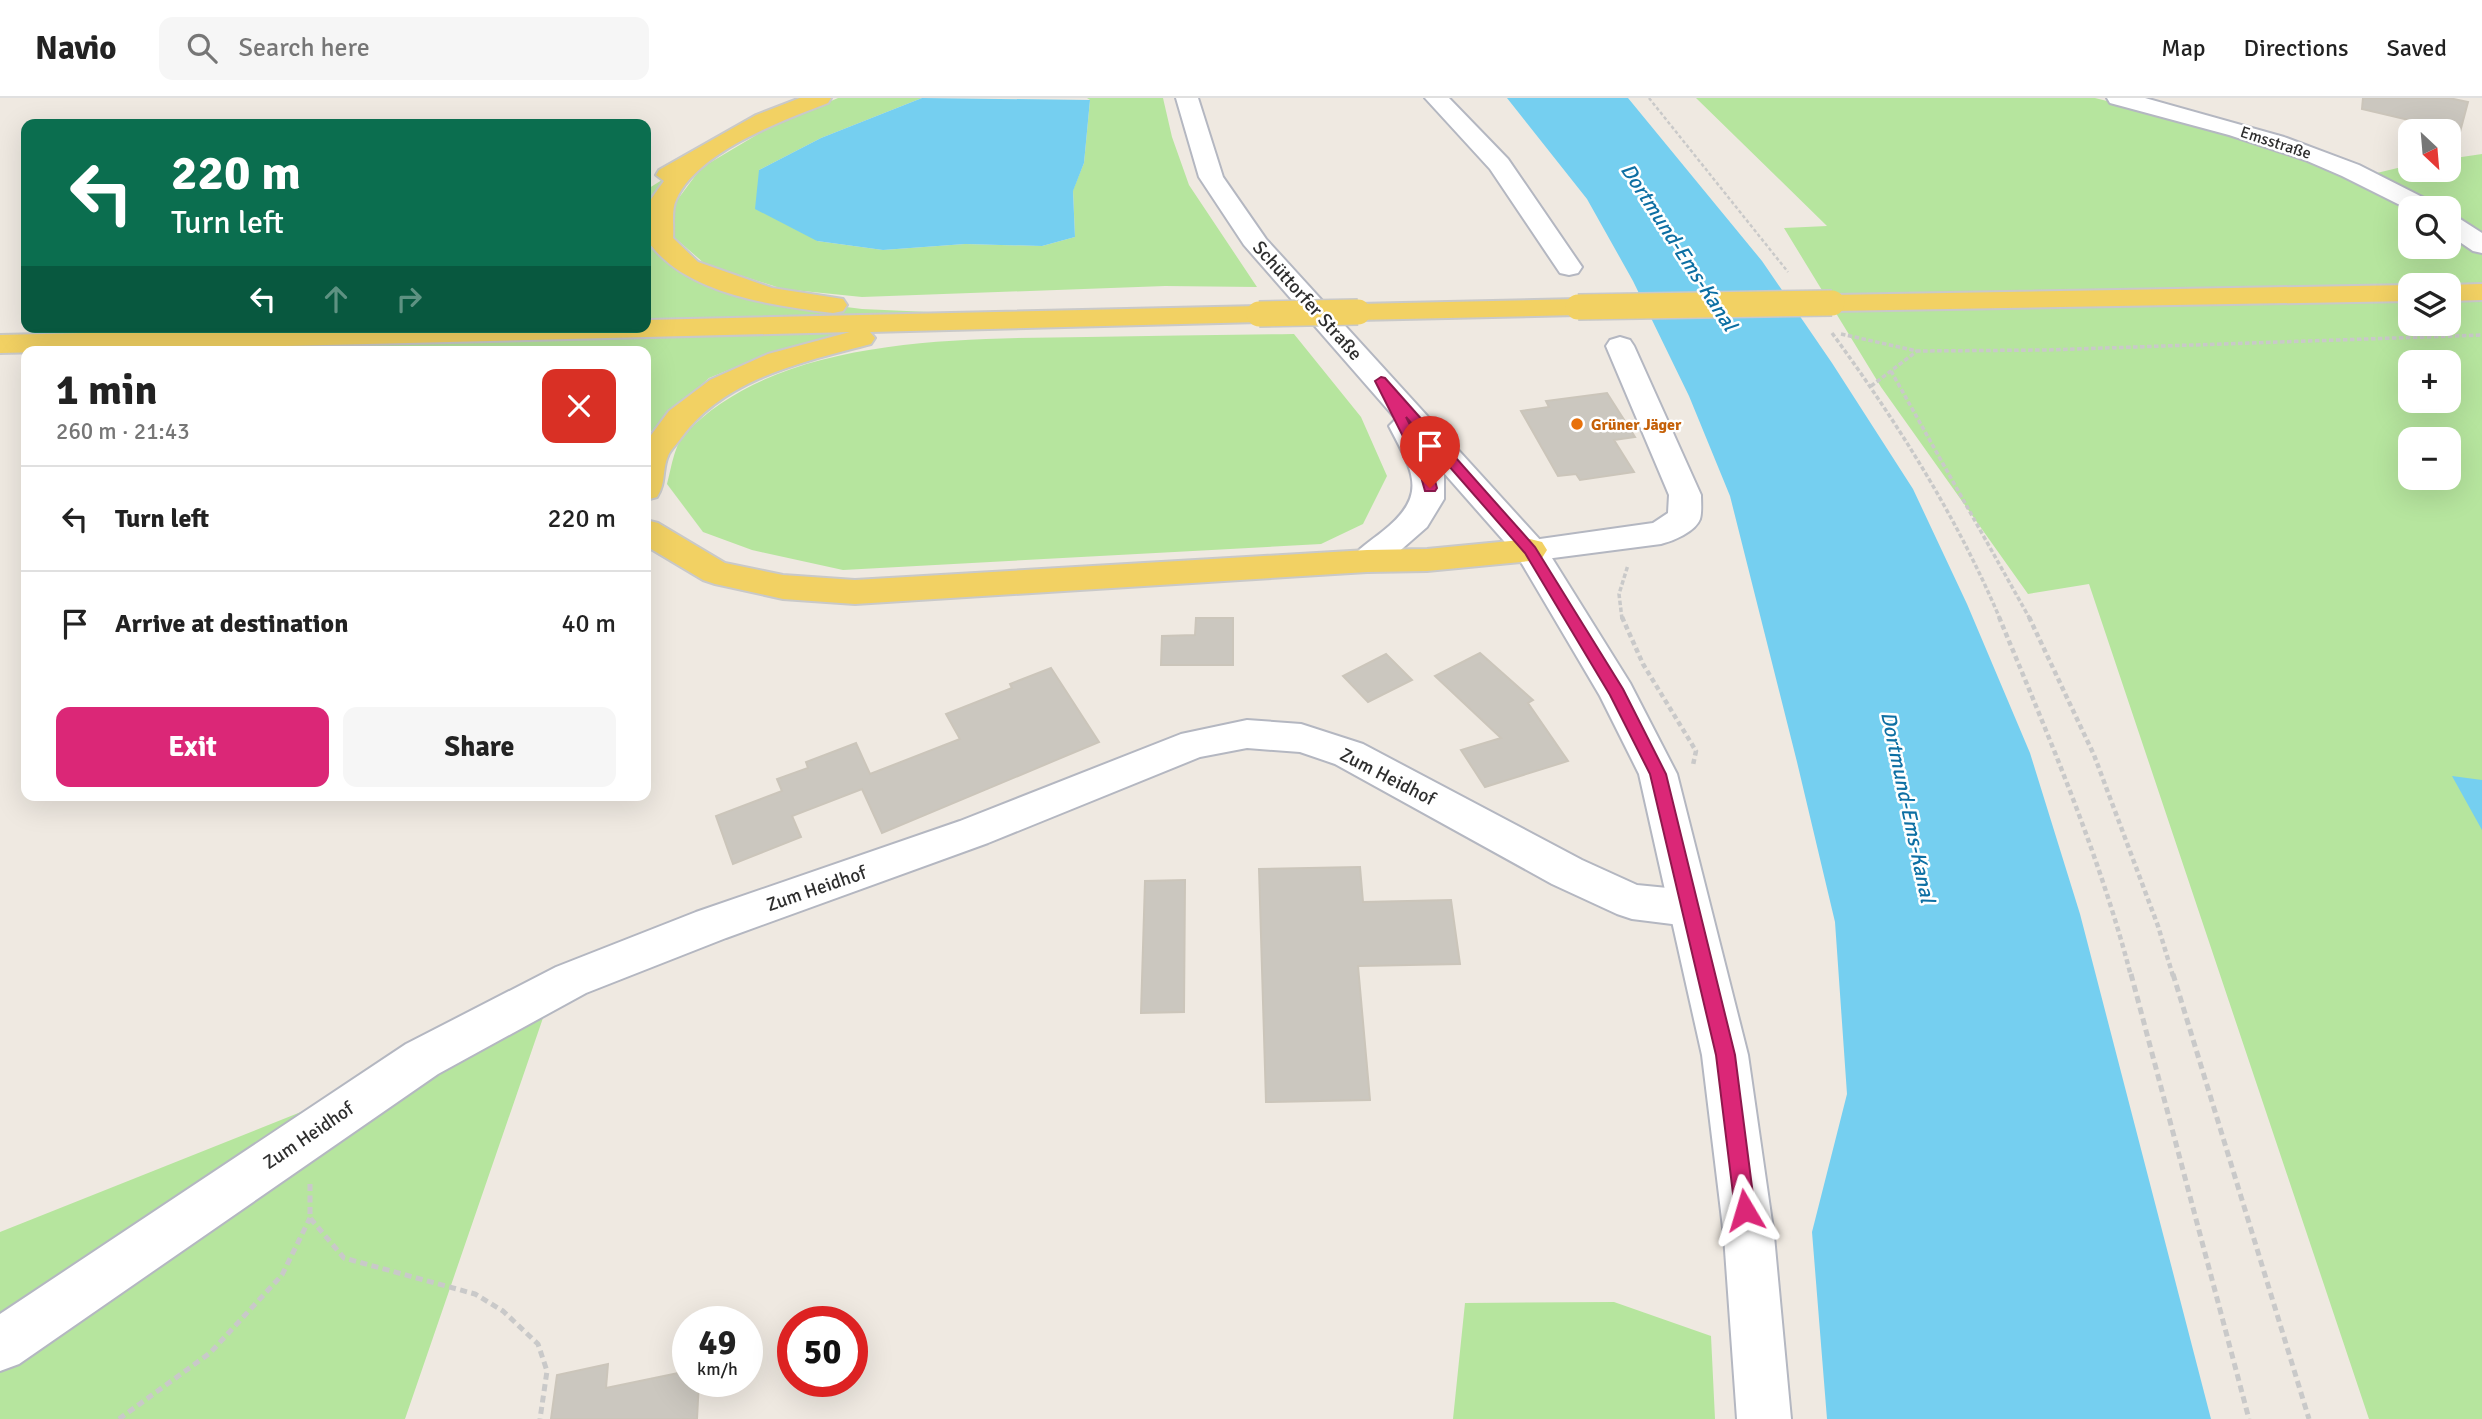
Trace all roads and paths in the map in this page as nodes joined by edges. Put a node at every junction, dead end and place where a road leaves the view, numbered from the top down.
1 (820, 98) edge
2 (1187, 98) edge
3 (1436, 98) edge
4 (1649, 98) edge
5 (2118, 98) edge
6 (690, 162) junction
7 (651, 186) edge
8 (2402, 196) edge
9 (2461, 231) edge
10 (2482, 245) edge
11 (1569, 267) dead end
12 (1795, 282) dead end
13 (2482, 292) edge
14 (2398, 293) edge
15 (2461, 293) edge
16 (1065, 318) junction
17 (651, 327) edge
18 (247, 333) edge
19 (408, 333) edge
20 (2482, 335) edge
21 (233, 337) junction
22 (0, 344) edge
23 (297, 346) edge
24 (1620, 346) dead end
25 (1917, 351) junction
26 (1891, 371) junction
27 (1381, 381) junction
28 (1871, 386) junction
29 (651, 461) edge
30 (651, 514) edge
31 (656, 536) edge
32 (1637, 537) junction
33 (1530, 550) junction
34 (1367, 561) junction
35 (1658, 774) junction
36 (1688, 908) junction
37 (310, 1134) junction
38 (310, 1218) junction
39 (0, 1345) edge
40 (120, 1419) edge
41 (540, 1419) edge
42 (1764, 1419) edge
43 (2249, 1419) edge
44 (2309, 1419) edge

1 - 6 main road
2 - 27 street, Schüttorfer Straße
3 - 11 street
4 - 12 path
5 - 8 street, Emsstraße
6 - 7 main road
6 - 16 main road
9 - 10 street
13 - 15 main road
14 - 16 main road, bridge
16 - 17 main road
16 - 29 main road
18 - 21 main road
19 - 21 main road
20 - 25 path
21 - 22 main road
21 - 23 main road
24 - 32 street
25 - 26 path
25 - 28 path
26 - 28 path
26 - 44 path
27 - 33 street, Schüttorfer Straße
27 - 34 street
28 - 43 path
30 - 31 main road
31 - 34 main road
32 - 33 street
32 - 35 path
33 - 34 main road
33 - 35 street, Schüttorfer Straße
35 - 36 street, Schüttorfer Straße
36 - 37 street, Zum Heidhof
36 - 42 street, Schüttorfer Straße
37 - 38 path
37 - 39 street, Zum Heidhof
38 - 40 path
38 - 41 path

